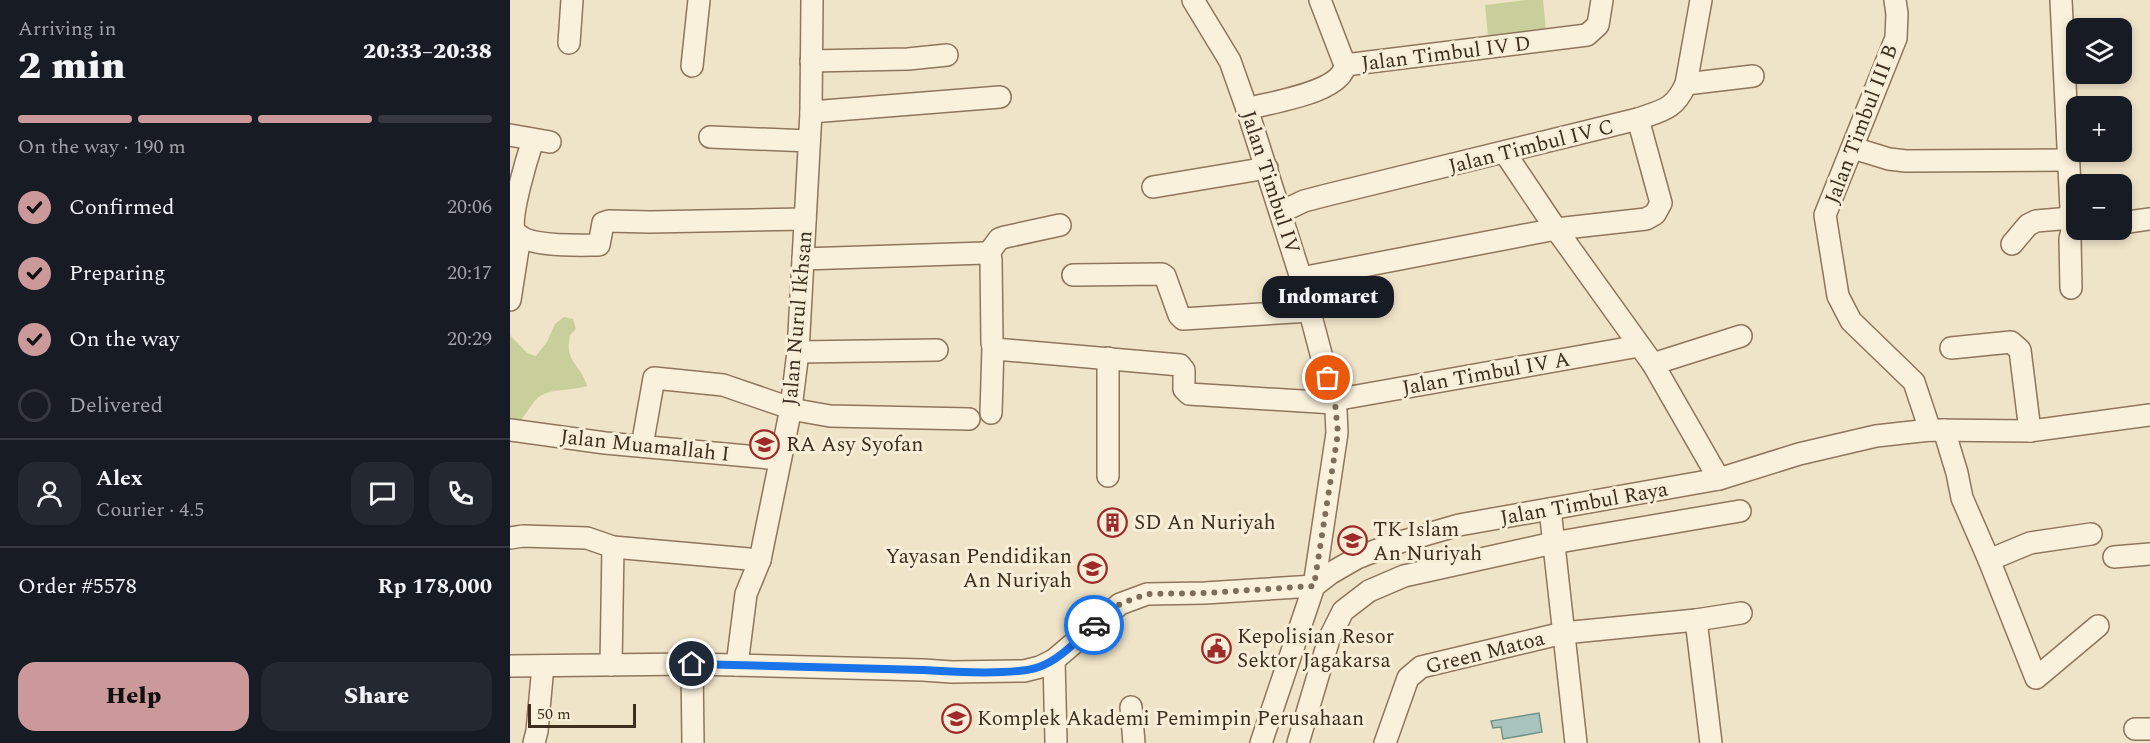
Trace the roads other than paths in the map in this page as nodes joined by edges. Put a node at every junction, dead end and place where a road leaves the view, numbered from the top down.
1 (572, 0) edge
2 (699, 0) edge
3 (812, 0) edge
4 (1193, 0) edge
5 (1320, 0) edge
6 (1602, 0) edge
7 (1701, 0) edge
8 (1895, 0) edge
9 (2061, 0) edge
10 (569, 43) dead end
11 (947, 55) dead end
12 (811, 61) junction
13 (1345, 65) junction
14 (692, 66) dead end
15 (1753, 76) dead end
16 (1686, 84) junction
17 (1000, 97) dead end
18 (1247, 109) junction
19 (811, 112) junction
20 (2066, 114) edge
21 (1638, 119) junction
22 (510, 135) edge
23 (710, 137) dead end
24 (809, 141) junction
25 (1853, 148) junction
26 (1506, 153) junction
27 (2066, 160) edge
28 (1267, 168) junction
29 (1153, 187) dead end
30 (1281, 212) junction
31 (805, 219) junction
32 (2150, 219) edge
33 (2132, 221) edge
34 (1060, 225) dead end
35 (2066, 225) edge
36 (1556, 229) junction
37 (520, 236) junction
38 (2073, 240) edge
39 (2012, 244) dead end
40 (988, 254) junction
41 (803, 259) junction
42 (1073, 276) dead end
43 (1301, 278) junction
44 (2072, 288) dead end
45 (510, 300) edge
46 (1310, 311) junction
47 (1741, 336) dead end
48 (1639, 346) junction
49 (993, 347) junction
50 (1951, 348) dead end
51 (937, 350) dead end
52 (798, 352) junction
53 (1108, 358) junction
54 (1653, 364) junction
55 (1334, 402) junction
56 (791, 408) junction
57 (992, 413) dead end
58 (2150, 415) edge
59 (969, 419) dead end
60 (510, 430) edge
61 (1937, 430) junction
62 (2030, 430) junction
63 (642, 446) junction
64 (780, 459) junction
65 (1108, 476) dead end
66 (1719, 479) junction
67 (1550, 509) junction
68 (1740, 511) dead end
69 (2091, 534) dead end
70 (510, 538) edge
71 (1553, 543) junction
72 (613, 547) junction
73 (2150, 554) edge
74 (2114, 557) dead end
75 (760, 560) junction
76 (1989, 560) junction
77 (1314, 586) junction
78 (1741, 613) dead end
79 (1696, 620) junction
80 (2098, 626) dead end
81 (1563, 633) junction
82 (1054, 660) junction
83 (692, 664) junction
84 (611, 665) junction
85 (737, 665) junction
86 (510, 666) edge
87 (543, 666) junction
88 (1131, 707) dead end
89 (1056, 741) dead end
90 (534, 743) edge
91 (693, 743) edge
92 (1134, 743) edge
93 (1261, 743) edge
94 (1298, 743) edge
95 (1385, 743) edge
96 (1576, 743) edge
97 (1711, 743) edge

1 - 10 street
2 - 14 street
3 - 12 street, Jalan Nurul Ikhsan
4 - 18 street, Jalan Timbul IV
5 - 13 street
6 - 13 street, Jalan Timbul IV D
7 - 16 street, Jalan Timbul IV C
8 - 25 street, Jalan Timbul III B
9 - 20 street
11 - 12 street
12 - 19 street, Jalan Nurul Ikhsan
13 - 18 street, Jalan Timbul IV D
15 - 16 street
16 - 21 street, Jalan Timbul IV C
17 - 19 street
18 - 28 street, Jalan Timbul IV
19 - 24 street, Jalan Nurul Ikhsan
21 - 26 street, Jalan Timbul IV C
21 - 36 street
22 - 37 street
23 - 24 street
24 - 31 street, Jalan Nurul Ikhsan
25 - 27 street
25 - 61 street, Jalan Timbul III B
26 - 30 street, Jalan Timbul IV C
26 - 36 street
28 - 29 street
28 - 30 street, Jalan Timbul IV
30 - 43 street, Jalan Timbul IV
31 - 37 street
31 - 41 street, Jalan Nurul Ikhsan
32 - 33 street
34 - 40 street
35 - 39 street
36 - 43 street
36 - 48 street
37 - 45 street
38 - 44 street
40 - 41 street
40 - 49 street
41 - 52 street, Jalan Nurul Ikhsan
42 - 46 street
43 - 46 street, Jalan Timbul IV
46 - 55 street, Jalan Timbul IV
47 - 54 street
48 - 54 street
48 - 55 street, Jalan Timbul IV A
49 - 53 street
49 - 57 street
50 - 62 street
51 - 52 street
52 - 56 street, Jalan Nurul Ikhsan
53 - 55 street, Jalan Timbul IV A
53 - 65 street
54 - 66 street
55 - 77 street, Jalan Timbul IV
56 - 59 street
56 - 63 street
56 - 64 street, Jalan Nurul Ikhsan
58 - 62 street, Jalan Timbul Raya
60 - 63 street, Jalan Muamallah I
61 - 62 street, Jalan Timbul Raya
61 - 66 street, Jalan Timbul Raya
61 - 76 street, Jalan Timbul III B
63 - 64 street, Jalan Muamallah I
64 - 75 street, Jalan Nurul Ikhsan
66 - 67 street, Jalan Timbul Raya
67 - 71 street, Green Matoa
67 - 77 street, Jalan Timbul Raya
68 - 71 street
69 - 76 street
70 - 72 street
71 - 81 street, Green Matoa
71 - 94 street
72 - 75 street
72 - 84 street
73 - 74 street
75 - 85 street, Jalan Nurul Ikhsan
76 - 80 street, Jalan Timbul III B
77 - 82 street
77 - 93 street, Jalan Timbul IV
78 - 79 street, Green Matoa
79 - 81 street, Green Matoa
79 - 97 street
81 - 95 street, Green Matoa
81 - 96 street, Green Matoa
82 - 85 street
82 - 89 street
83 - 84 street
83 - 85 street
83 - 91 street
84 - 87 street
86 - 87 street
87 - 90 street
88 - 92 street

